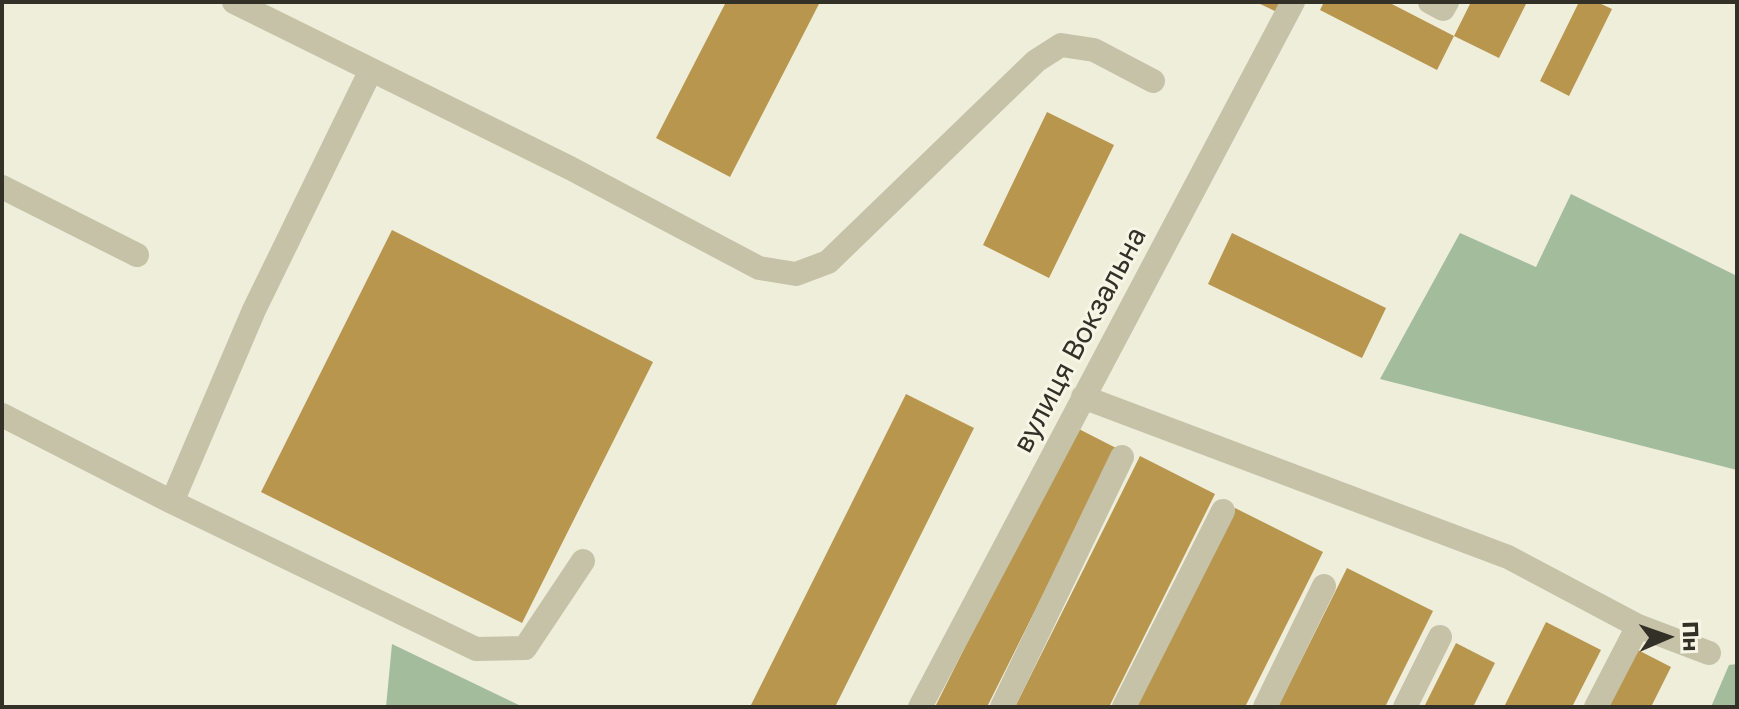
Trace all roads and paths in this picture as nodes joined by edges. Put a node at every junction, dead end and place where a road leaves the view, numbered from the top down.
1 (234, 2) edge
2 (1293, 2) edge
3 (1430, 2) edge
4 (1447, 2) edge
5 (370, 72) junction
6 (1153, 81) dead end
7 (2, 187) edge
8 (137, 255) dead end
9 (1083, 397) junction
10 (2, 415) edge
11 (1122, 457) dead end
12 (172, 502) junction
13 (1223, 511) dead end
14 (583, 561) dead end
15 (1324, 586) dead end
16 (1638, 626) junction
17 (1440, 637) dead end
18 (1709, 653) dead end
19 (920, 707) edge
20 (1002, 707) edge
21 (1124, 707) edge
22 (1265, 707) edge
23 (1405, 707) edge
24 (1596, 707) edge

1 - 5 street
2 - 9 street, вулиця Вокзальна
3 - 4 street
5 - 6 street
5 - 12 street
7 - 8 street
9 - 16 street
9 - 19 street, вулиця Вокзальна
10 - 12 street
11 - 20 street
12 - 14 street
13 - 21 street
15 - 22 street
16 - 18 street
16 - 24 street
17 - 23 street

